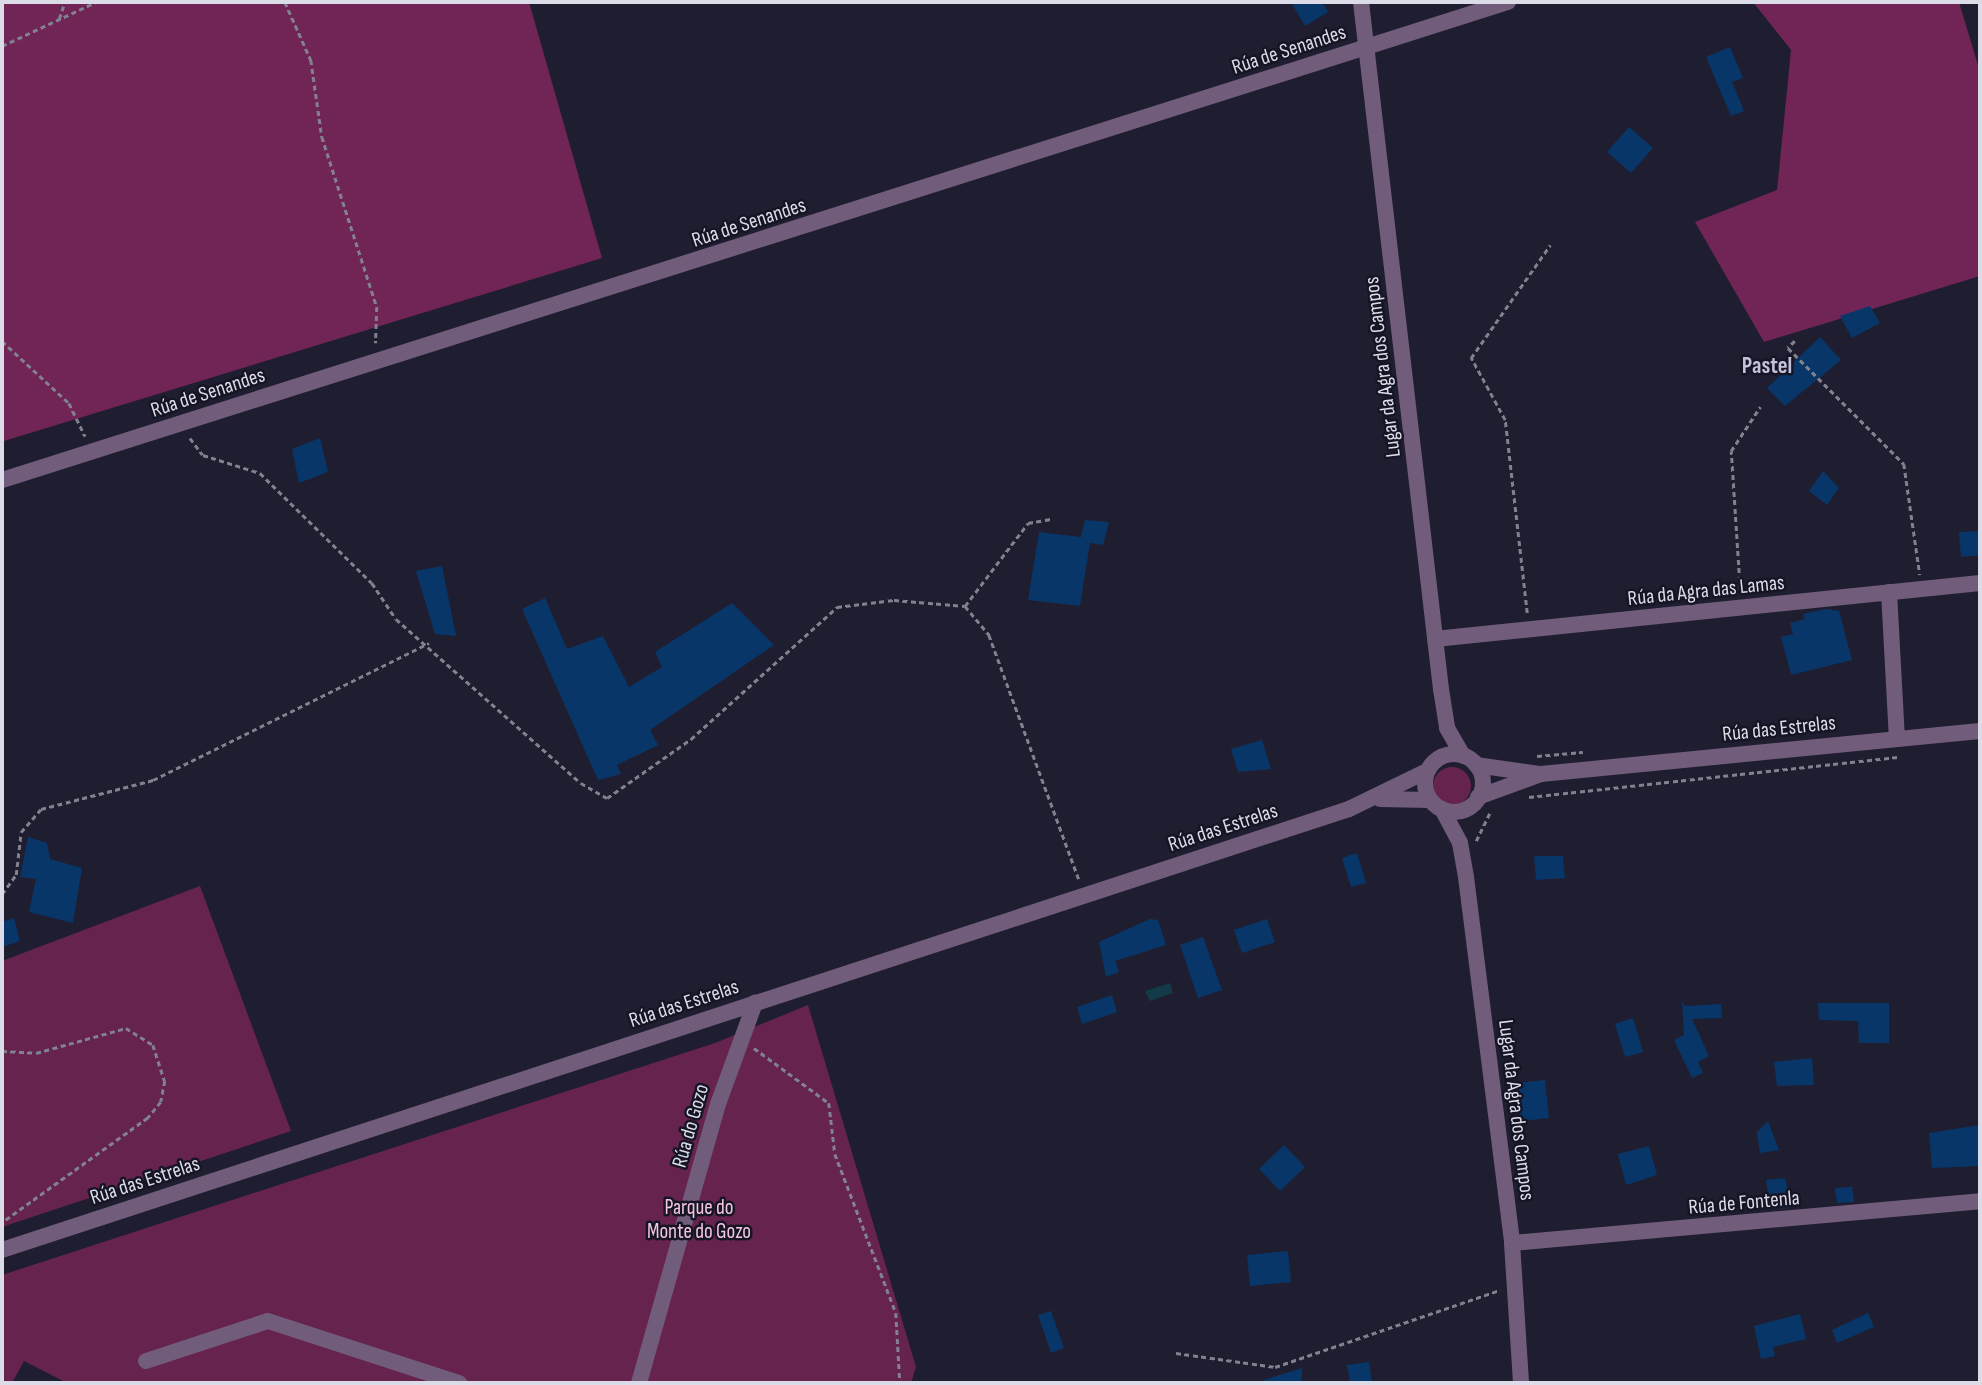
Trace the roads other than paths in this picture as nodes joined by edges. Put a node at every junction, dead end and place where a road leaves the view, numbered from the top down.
1 (1362, 2) edge
2 (1508, 2) edge
3 (1367, 46) junction
4 (2, 480) edge
5 (1980, 583) edge
6 (1889, 592) junction
7 (1435, 639) junction
8 (1447, 728) junction
9 (1980, 730) edge
10 (1898, 739) junction
11 (1470, 761) junction
12 (1432, 766) junction
13 (1541, 774) junction
14 (1380, 799) junction
15 (1476, 801) junction
16 (1436, 805) junction
17 (1460, 843) junction
18 (755, 1003) junction
19 (1980, 1201) edge
20 (1512, 1243) junction
21 (2, 1250) edge
22 (146, 1361) dead end
23 (459, 1383) edge
24 (639, 1383) edge
25 (1521, 1383) edge

1 - 3 street, Lugar da Agra dos Campos
2 - 3 street, Rúa de Senandes
3 - 4 street, Rúa de Senandes
3 - 7 street, Lugar da Agra dos Campos
5 - 6 street, Rúa da Agra das Lamas
6 - 7 street, Rúa da Agra das Lamas
6 - 10 street
7 - 8 street, Lugar da Agra dos Campos
8 - 11 street, Lugar da Agra dos Campos
8 - 12 street, Lugar da Agra dos Campos
9 - 10 street, Rúa das Estrelas
10 - 13 street, Rúa das Estrelas
11 - 12 street, Rúa das Estrelas
11 - 13 street, Rúa das Estrelas
11 - 15 street
12 - 14 street, Rúa das Estrelas
12 - 16 street
13 - 15 street, Rúa das Estrelas
14 - 16 street, Rúa das Estrelas
14 - 18 street, Rúa das Estrelas
15 - 16 street, Rúa das Estrelas
15 - 17 street, Lugar da Agra dos Campos
16 - 17 street, Lugar da Agra dos Campos
17 - 20 street, Lugar da Agra dos Campos
18 - 21 street, Rúa das Estrelas
18 - 24 street, Rúa do Gozo
19 - 20 street, Rúa de Fontenla
20 - 25 street, Lugar da Agra dos Campos
22 - 23 street

